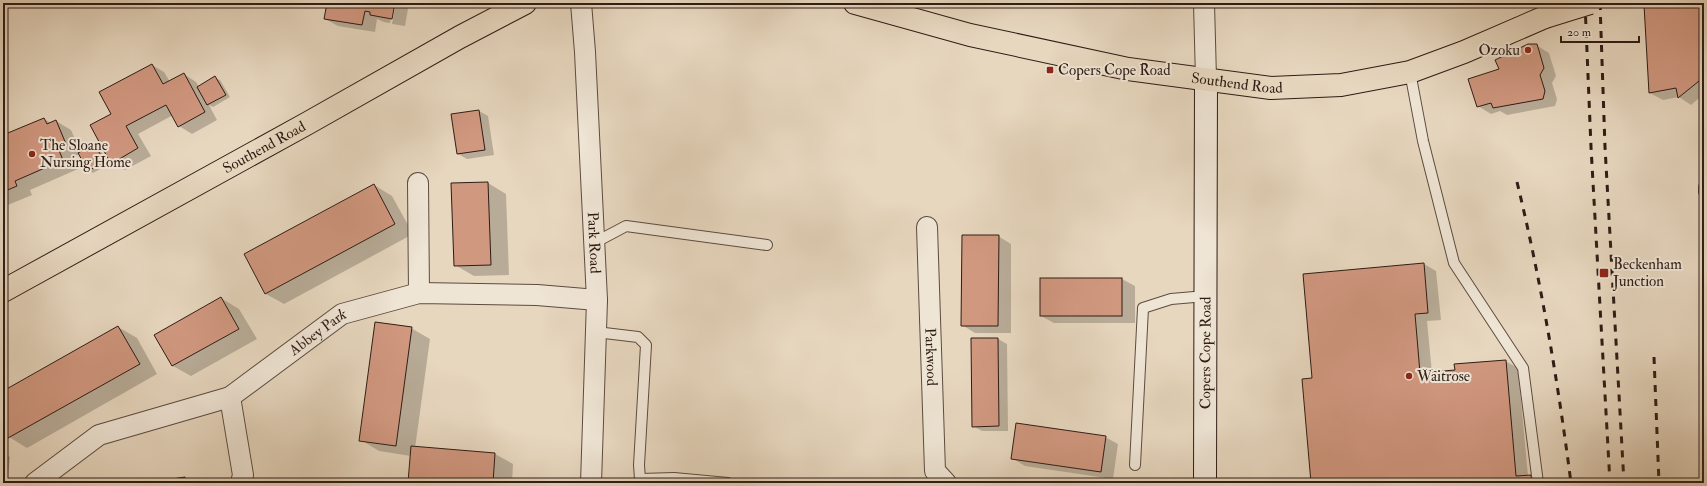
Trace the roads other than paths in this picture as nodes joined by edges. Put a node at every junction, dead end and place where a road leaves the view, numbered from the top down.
1 (525, 3) edge
2 (581, 3) edge
3 (855, 3) edge
4 (1204, 3) edge
5 (1590, 3) edge
6 (1410, 72) junction
7 (1206, 79) junction
8 (418, 183) dead end
9 (1704, 187) edge
10 (1704, 192) edge
11 (927, 228) dead end
12 (594, 243) junction
13 (767, 245) dead end
14 (3, 291) edge
15 (418, 293) junction
16 (1206, 296) junction
17 (597, 300) junction
18 (596, 332) junction
19 (230, 397) junction
20 (1135, 465) dead end
21 (640, 481) edge
22 (35, 483) edge
23 (241, 483) edge
24 (591, 483) edge
25 (728, 483) edge
26 (946, 483) edge
27 (1205, 483) edge
28 (1538, 483) edge

1 - 14 main road, Southend Road
2 - 12 street, Park Road
3 - 7 main road, Southend Road
4 - 7 street
5 - 6 main road, Southend Road, bridge
6 - 7 main road, Southend Road
6 - 28 lane
7 - 16 street, Copers Cope Road
8 - 15 street
9 - 10 lane
11 - 26 street, Parkwood
12 - 13 lane
12 - 17 street, Park Road
15 - 17 street, Abbey Park
15 - 19 street, Abbey Park
16 - 20 lane
16 - 27 street, Copers Cope Road
17 - 18 street, Park Road
18 - 21 lane
18 - 24 street, Park Road
19 - 22 street, Abbey Park
19 - 23 street
21 - 25 lane

